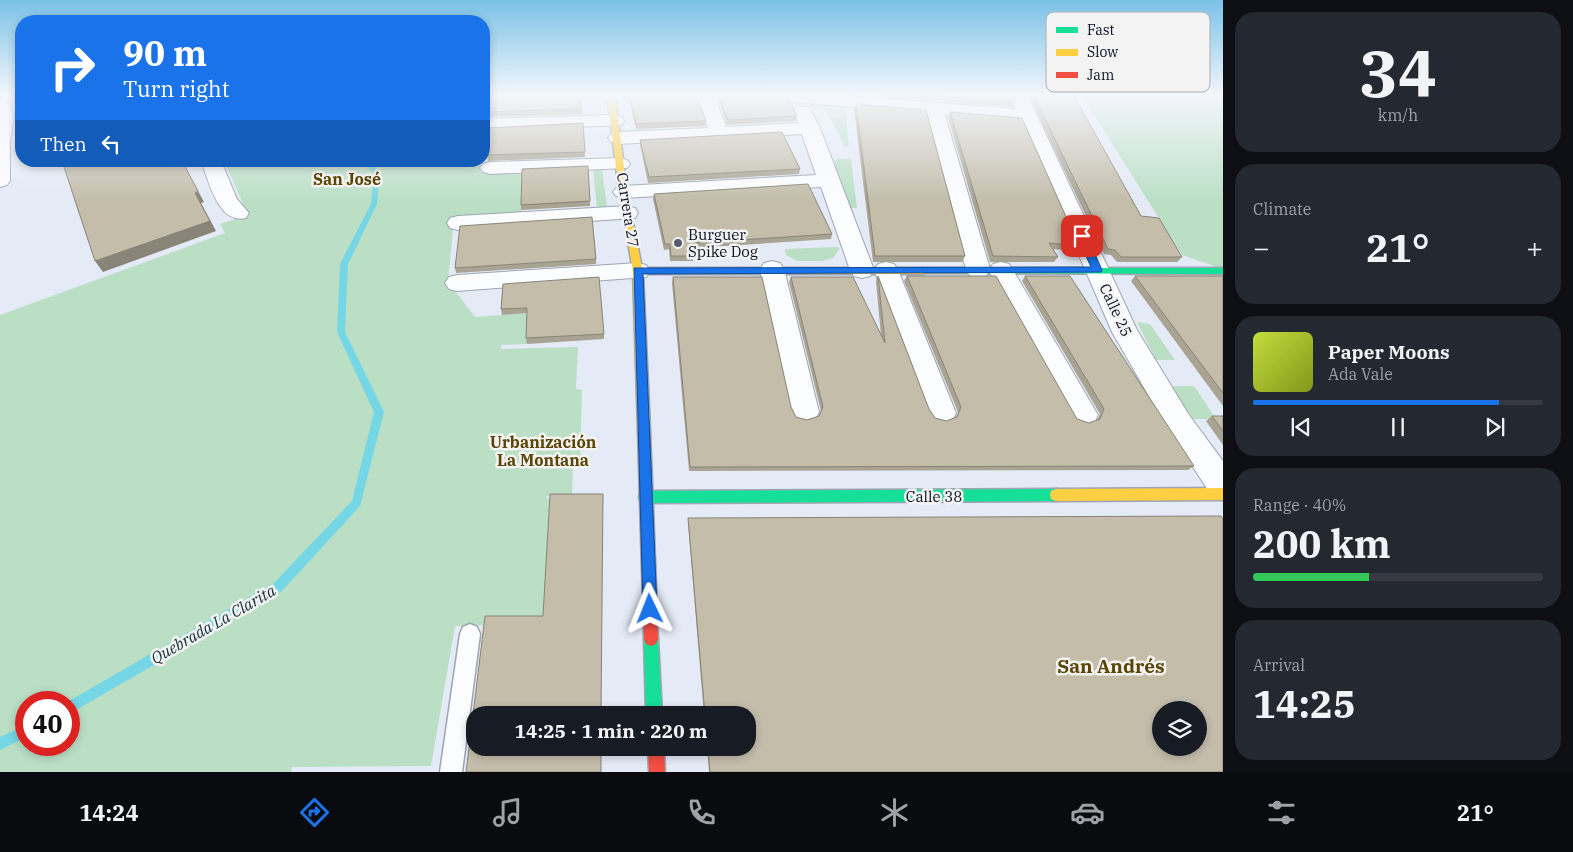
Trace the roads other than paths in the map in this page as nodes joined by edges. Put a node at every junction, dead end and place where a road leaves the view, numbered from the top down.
1 (2, 130) edge
2 (617, 130) edge
3 (643, 130) edge
4 (718, 130) edge
5 (774, 130) edge
6 (812, 130) edge
7 (941, 130) edge
8 (1034, 130) edge
9 (719, 133) junction
10 (0, 143) edge
11 (620, 164) junction
12 (213, 167) edge
13 (490, 168) dead end
14 (830, 180) junction
15 (0, 181) edge
16 (625, 203) junction
17 (238, 213) dead end
18 (458, 223) dead end
19 (772, 269) junction
20 (638, 270) junction
21 (874, 270) junction
22 (989, 270) junction
23 (1098, 270) junction
24 (1221, 272) dead end
25 (457, 282) dead end
26 (805, 412) dead end
27 (942, 413) dead end
28 (1084, 415) dead end
29 (1223, 486) edge
30 (1223, 494) edge
31 (646, 497) junction
32 (470, 634) dead end
33 (654, 706) edge
34 (656, 756) edge
35 (451, 772) edge
36 (657, 772) edge

1 - 10 street
2 - 11 street, Carrera 27
3 - 9 street
4 - 9 street
5 - 9 street
6 - 14 street
7 - 22 street
8 - 23 street, Calle 25
10 - 15 street
11 - 13 street
11 - 16 street, Carrera 27
12 - 17 street
14 - 16 street
14 - 21 street
16 - 18 street
16 - 20 street, Carrera 27
19 - 20 street
19 - 21 street
19 - 26 street
20 - 25 street
20 - 31 street, Carrera 27
21 - 22 street
21 - 27 street
22 - 23 street
22 - 28 street
23 - 24 street
23 - 29 street, Calle 25
30 - 31 street, Calle 38
31 - 33 street, Carrera 27
32 - 35 lane
34 - 36 street

